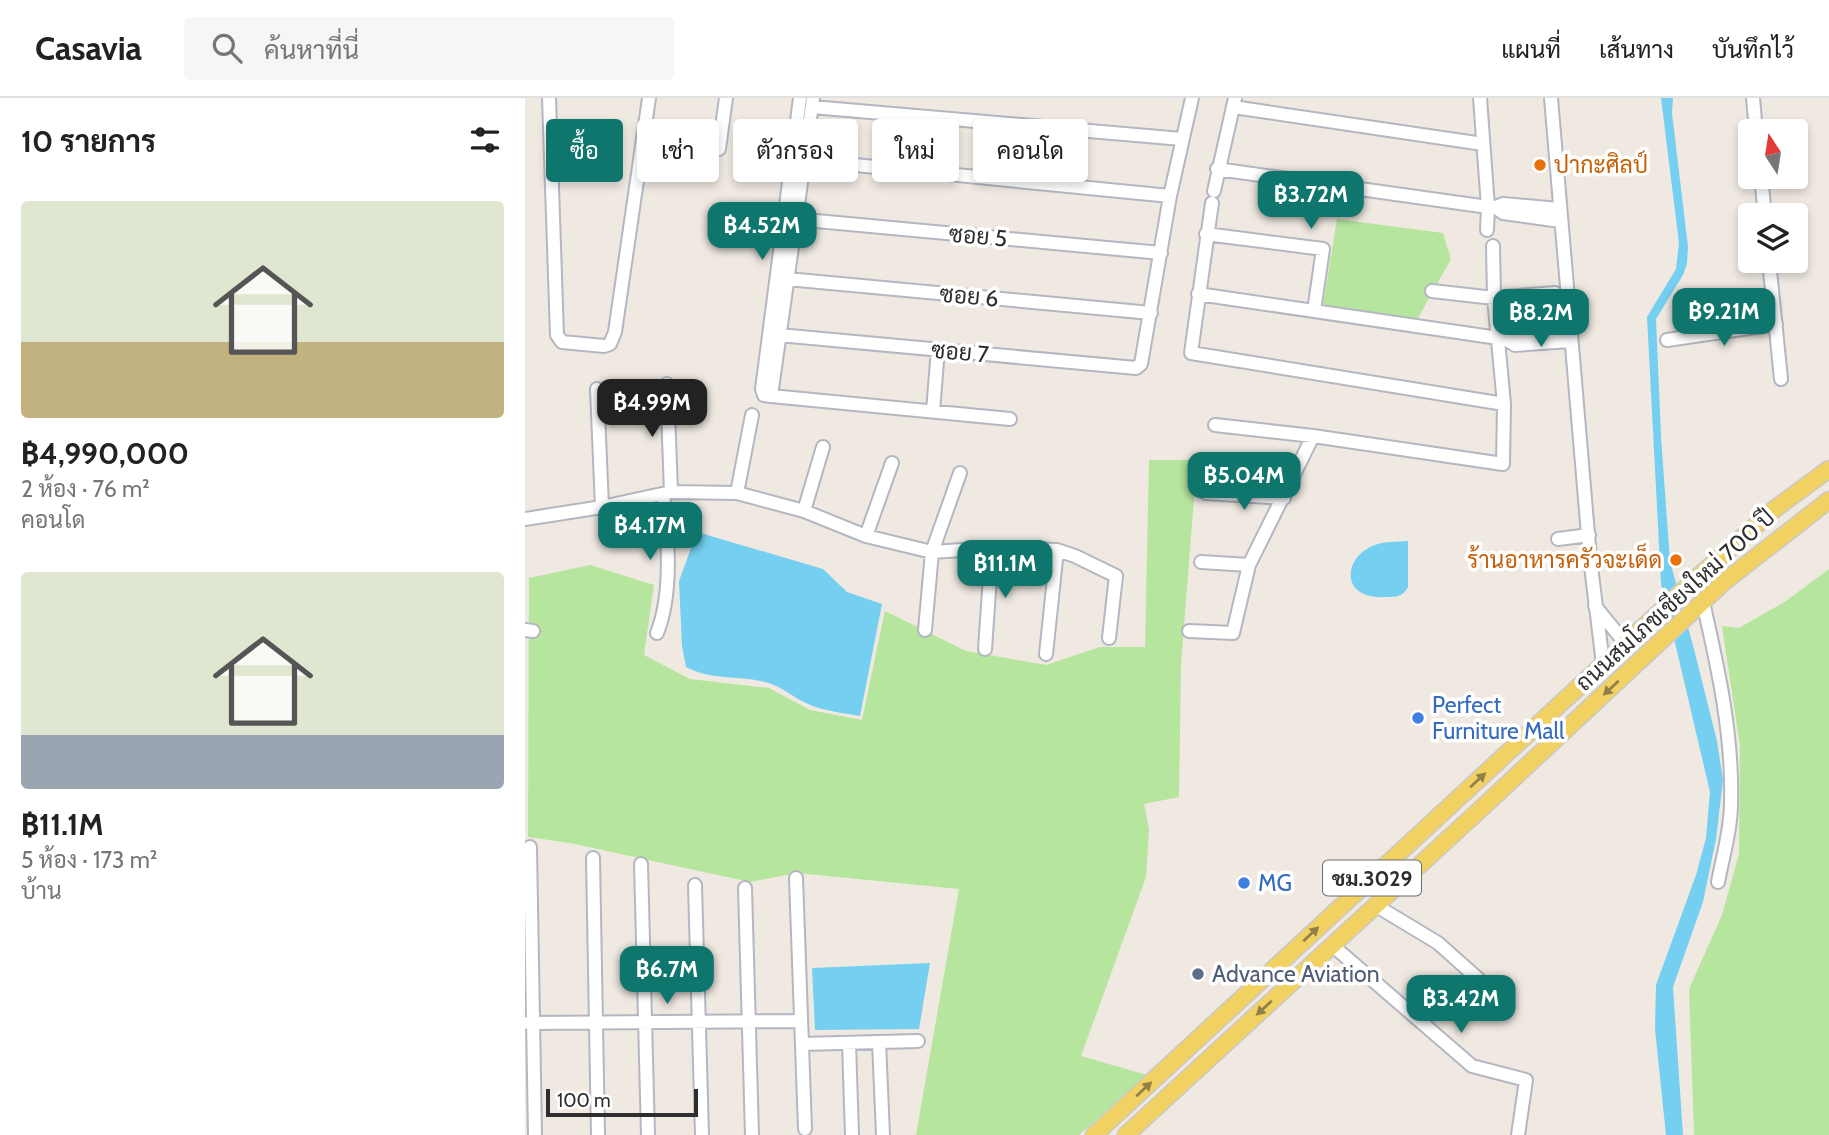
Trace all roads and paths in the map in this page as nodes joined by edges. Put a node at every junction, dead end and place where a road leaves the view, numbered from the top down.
1 (549, 98) edge
2 (649, 98) edge
3 (726, 98) edge
4 (800, 98) edge
5 (1192, 98) edge
6 (1481, 98) edge
7 (1551, 98) edge
8 (1753, 98) edge
9 (812, 102) edge
10 (1234, 103) edge
11 (1755, 119) edge
12 (1182, 139) junction
13 (1483, 144) junction
14 (719, 149) dead end
15 (858, 165) edge
16 (1217, 169) junction
17 (801, 182) edge
18 (1170, 196) junction
19 (1492, 207) junction
20 (1560, 215) junction
21 (796, 219) junction
22 (1487, 230) dead end
23 (1206, 234) junction
24 (1493, 246) dead end
25 (1161, 253) junction
26 (1770, 273) edge
27 (787, 279) junction
28 (1432, 291) dead end
29 (1555, 293) dead end
30 (1198, 294) junction
31 (1494, 298) junction
32 (1314, 312) junction
33 (1151, 313) junction
34 (1776, 324) junction
35 (779, 335) junction
36 (1570, 335) junction
37 (1502, 339) junction
38 (1667, 340) dead end
39 (938, 349) junction
40 (1781, 380) dead end
41 (667, 384) dead end
42 (597, 389) dead end
43 (771, 396) junction
44 (1504, 404) junction
45 (933, 411) junction
46 (752, 415) dead end
47 (1010, 419) dead end
48 (1215, 425) dead end
49 (1313, 436) junction
50 (824, 447) dead end
51 (892, 463) dead end
52 (1829, 469) edge
53 (960, 473) dead end
54 (667, 493) junction
55 (737, 493) junction
56 (1206, 493) dead end
57 (1284, 498) junction
58 (1829, 500) edge
59 (602, 507) junction
60 (804, 511) junction
61 (525, 519) edge
62 (1588, 535) junction
63 (866, 536) junction
64 (1558, 539) dead end
65 (992, 548) junction
66 (1057, 550) junction
67 (932, 552) junction
68 (1201, 562) dead end
69 (1249, 565) junction
70 (1703, 602) junction
71 (1595, 606) junction
72 (925, 630) dead end
73 (1189, 631) dead end
74 (657, 633) dead end
75 (1108, 638) dead end
76 (1625, 643) junction
77 (985, 649) dead end
78 (1046, 653) dead end
79 (1603, 664) junction
80 (530, 847) dead end
81 (593, 858) dead end
82 (641, 864) dead end
83 (796, 878) dead end
84 (1718, 882) dead end
85 (695, 885) dead end
86 (745, 888) dead end
87 (1375, 905) junction
88 (1332, 945) junction
89 (1494, 993) dead end
90 (801, 1021) junction
91 (699, 1022) junction
92 (749, 1022) junction
93 (529, 1023) edge
94 (596, 1023) junction
95 (645, 1023) junction
96 (918, 1041) dead end
97 (879, 1042) junction
98 (849, 1043) junction
99 (802, 1044) junction
100 (805, 1129) dead end
101 (535, 1135) edge
102 (598, 1135) edge
103 (648, 1135) edge
104 (702, 1135) edge
105 (752, 1135) edge
106 (852, 1135) edge
107 (883, 1135) edge
108 (1094, 1135) edge
109 (1126, 1135) edge
110 (1518, 1135) edge

1 - 2 street
3 - 14 street
4 - 43 street
5 - 12 street
6 - 13 street
7 - 20 street
8 - 11 street
9 - 12 street
10 - 13 street
10 - 16 street
12 - 18 street
13 - 19 street
15 - 18 street
16 - 19 street
16 - 23 street
17 - 21 street
18 - 25 street
19 - 20 street
19 - 22 street
20 - 36 street
21 - 25 street, ซอย 5
21 - 27 street
23 - 30 street
23 - 32 street
24 - 31 street
25 - 33 street
26 - 34 street
27 - 33 street, ซอย 6
27 - 35 street
28 - 31 street
29 - 31 street
30 - 32 street
30 - 44 street
31 - 37 street
32 - 37 street
33 - 39 street, ซอย 7
34 - 38 street
34 - 40 street
35 - 39 street, ซอย 7
35 - 43 street
36 - 37 street
36 - 62 street
37 - 44 street
39 - 45 street
41 - 54 street
42 - 59 street
43 - 45 street
44 - 49 street
45 - 47 street
46 - 55 street
48 - 49 street
49 - 57 street
50 - 60 street
51 - 63 street
52 - 76 main road, ถนนสมโภชเชียงใหม่ 700 ปี / ชม.3029
53 - 67 street
54 - 55 street
54 - 59 street
54 - 74 street
55 - 60 street
56 - 57 street
57 - 69 street
58 - 70 main road, ถนนสมโภชเชียงใหม่ 700 ปี / ชม.3029
59 - 61 street
60 - 63 street
62 - 64 street
62 - 71 street
63 - 67 street
65 - 66 street
65 - 67 street
65 - 77 street
66 - 75 street
66 - 78 street
67 - 72 street
68 - 69 street
69 - 73 street
70 - 84 street
70 -> 87 main road, ถนนสมโภชเชียงใหม่ 700 ปี / ชม.3029
71 - 76 street
71 - 79 street
76 - 79 main road, ถนนสมโภชเชียงใหม่ 700 ปี / ชม.3029
108 -> 79 main road, ถนนสมโภชเชียงใหม่ 700 ปี / ชม.3029
80 - 93 street
81 - 94 street
82 - 95 street
83 - 90 street
85 - 91 street
86 - 92 street
87 - 88 main road, ถนนสมโภชเชียงใหม่ 700 ปี / ชม.3029
87 - 89 street
88 -> 109 main road, ถนนสมโภชเชียงใหม่ 700 ปี / ชม.3029
88 - 110 street
90 - 92 street
90 - 99 street
91 - 92 street
91 - 95 street
91 - 104 street
92 - 105 street
93 - 94 street
93 - 101 street
94 - 95 street
94 - 102 street
95 - 103 street
96 - 97 street
97 - 98 street
97 - 107 street
98 - 99 street
98 - 106 street
99 - 100 street

